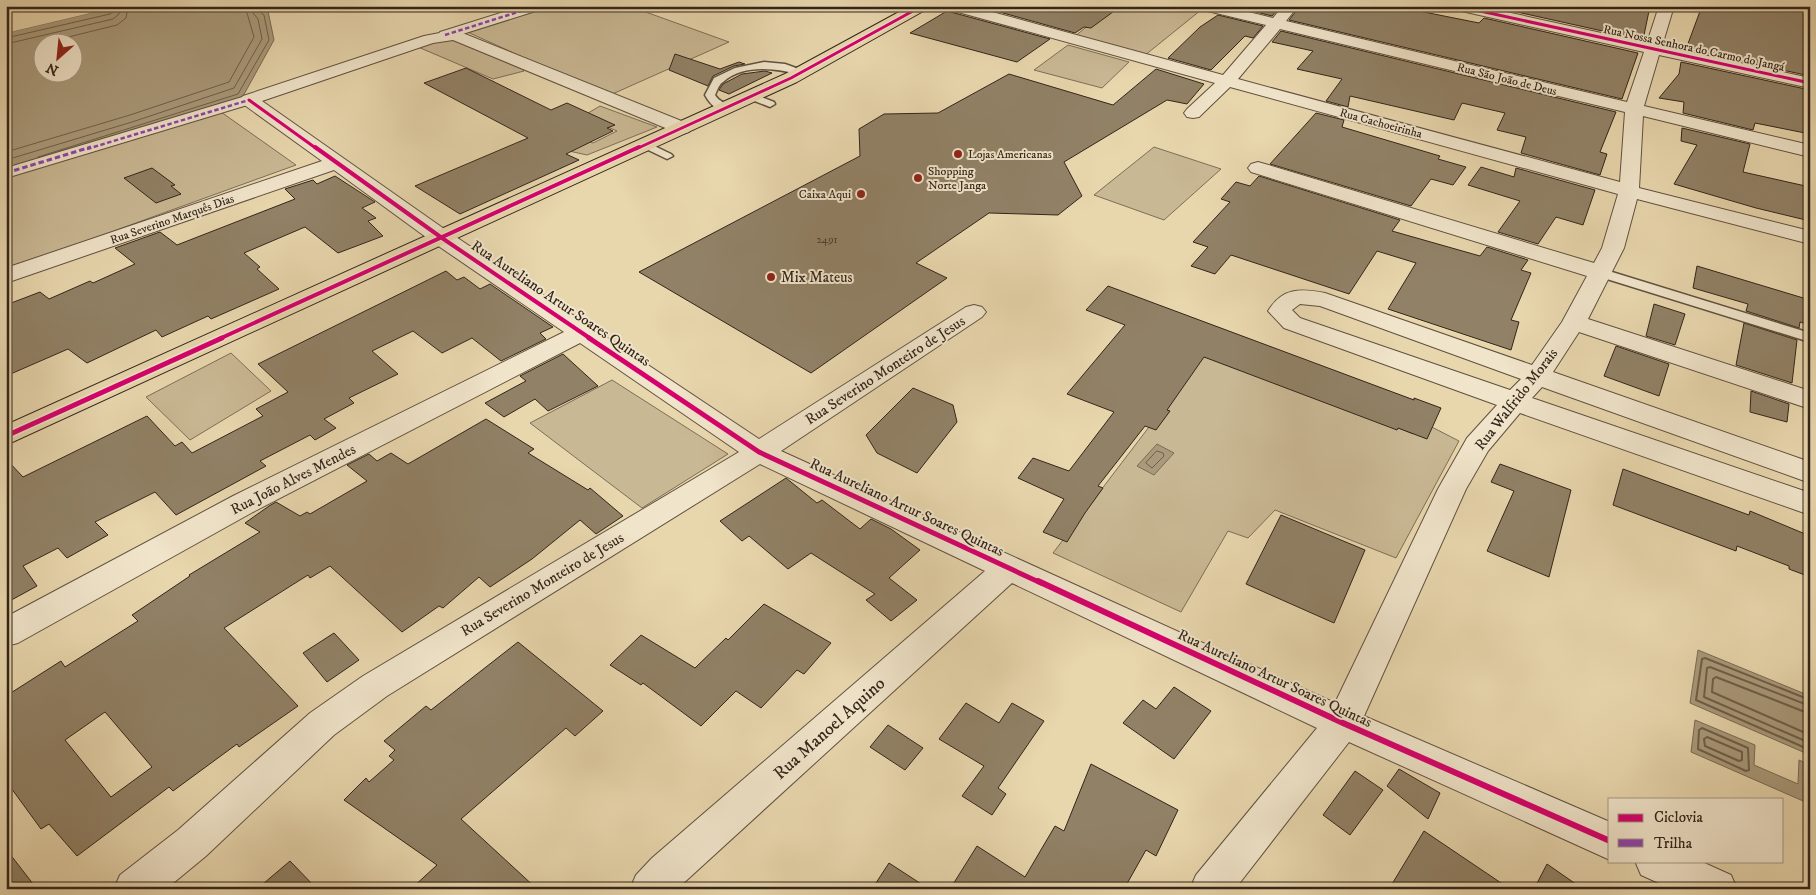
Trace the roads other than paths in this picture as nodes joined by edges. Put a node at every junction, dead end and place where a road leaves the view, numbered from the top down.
1 (537, 6) edge
2 (922, 6) edge
3 (952, 6) edge
4 (1204, 6) edge
5 (1291, 6) edge
6 (1667, 6) edge
7 (1468, 7) edge
8 (1275, 23) junction
9 (445, 35) junction
10 (1654, 49) junction
11 (802, 72) junction
12 (1226, 82) junction
13 (1810, 83) edge
14 (752, 96) junction
15 (249, 100) junction
16 (770, 104) dead end
17 (725, 108) junction
18 (1634, 109) junction
19 (1193, 113) dead end
20 (682, 128) junction
21 (646, 145) junction
22 (1810, 151) edge
23 (666, 156) dead end
24 (337, 162) junction
25 (1258, 168) dead end
26 (6, 173) edge
27 (1629, 191) junction
28 (442, 238) junction
29 (1810, 238) edge
30 (1599, 272) junction
31 (6, 276) edge
32 (974, 312) dead end
33 (1574, 322) junction
34 (582, 332) junction
35 (1810, 338) edge
36 (1538, 375) junction
37 (1810, 400) edge
38 (1517, 401) junction
39 (6, 436) edge
40 (759, 452) junction
41 (1810, 473) edge
42 (1810, 504) edge
43 (1009, 568) junction
44 (6, 633) edge
45 (1342, 723) junction
46 (1608, 840) edge
47 (1657, 862) edge
48 (134, 889) edge
49 (650, 889) edge
50 (1210, 889) edge
51 (1717, 889) edge

1 - 9 street
2 - 11 main road
3 - 12 street, Rua Cachoeirinha
4 - 8 street, Rua São João de Deus
5 - 8 street
6 - 10 street, Rua Walfrido Morais
7 - 10 street, Rua Nossa Senhora do Carmo do Jangá
8 - 12 street
8 - 18 street, Rua São João de Deus
9 - 15 street
9 - 20 street
10 - 13 street, Rua Nossa Senhora do Carmo do Jangá
10 - 18 street, Rua Walfrido Morais
11 - 14 main road
11 - 17 lane
12 - 19 street
12 - 27 street, Rua Cachoeirinha
14 - 16 lane
14 - 17 main road
15 - 24 street, Rua Aureliano Artur Soares Quintas
15 - 26 street
17 - 20 main road
18 - 22 street, Rua São João de Deus
18 - 27 street, Rua Walfrido Morais
20 - 21 main road
21 - 23 lane
21 - 28 main road
24 - 28 street, Rua Aureliano Artur Soares Quintas
24 - 31 street, Rua Severino Marquês Dias
25 - 30 street
27 - 29 street, Rua Cachoeirinha
27 - 30 street, Rua Walfrido Morais
28 - 34 street, Rua Aureliano Artur Soares Quintas
28 - 39 main road
30 - 33 street, Rua Walfrido Morais
30 - 35 lane
32 - 40 street, Rua Severino Monteiro de Jesus
33 - 36 street, Rua Walfrido Morais
33 - 37 street
34 - 40 street, Rua Aureliano Artur Soares Quintas
34 - 44 street, Rua João Alves Mendes
36 - 38 street, Rua Walfrido Morais
36 - 38 street
36 - 41 street
38 - 42 street
38 - 45 street, Rua Walfrido Morais
40 - 43 street, Rua Aureliano Artur Soares Quintas
40 - 48 street, Rua Severino Monteiro de Jesus
43 - 45 street, Rua Aureliano Artur Soares Quintas
43 - 49 street, Rua Manoel Aquino
45 - 46 street, Rua Aureliano Artur Soares Quintas
45 - 50 street, Rua Walfrido Morais
47 - 51 street

